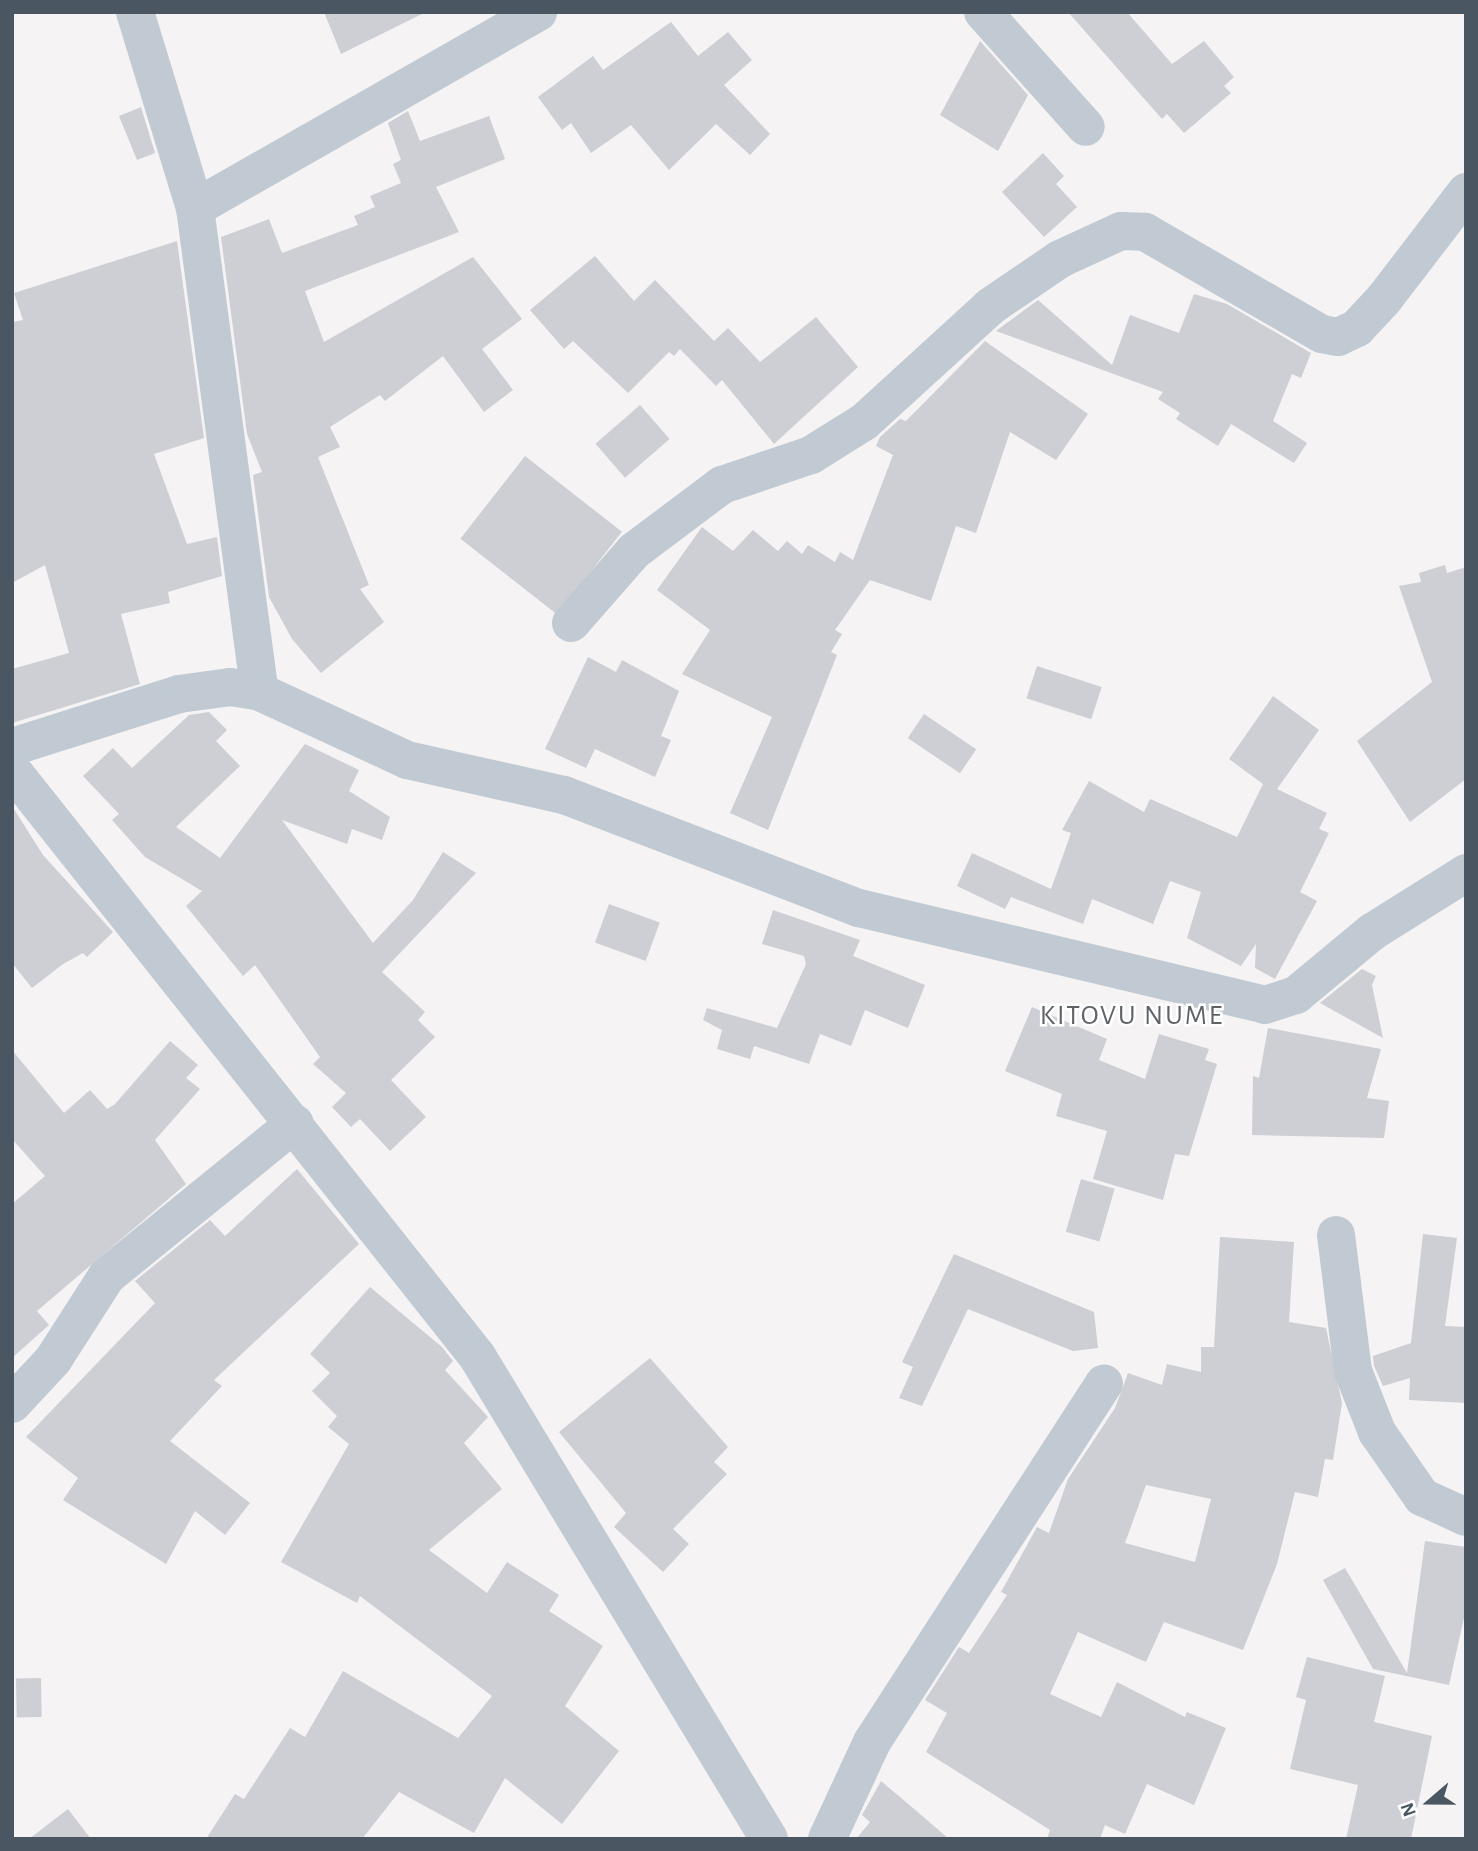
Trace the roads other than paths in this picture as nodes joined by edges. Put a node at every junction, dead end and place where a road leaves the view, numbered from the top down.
1 (135, 12) edge
2 (538, 12) edge
3 (983, 12) edge
4 (1086, 127) dead end
5 (1466, 192) edge
6 (195, 208) junction
7 (571, 623) dead end
8 (260, 692) junction
9 (12, 747) edge
10 (12, 770) edge
11 (1466, 873) edge
12 (295, 1123) junction
13 (1336, 1235) dead end
14 (1104, 1383) dead end
15 (12, 1404) edge
16 (1466, 1517) edge
17 (769, 1839) edge
18 (827, 1839) edge

1 - 6 street
2 - 6 street
3 - 4 street
5 - 7 street
6 - 8 street
8 - 9 street
8 - 11 street
10 - 12 street
12 - 15 street
12 - 17 street
13 - 16 street
14 - 18 street

